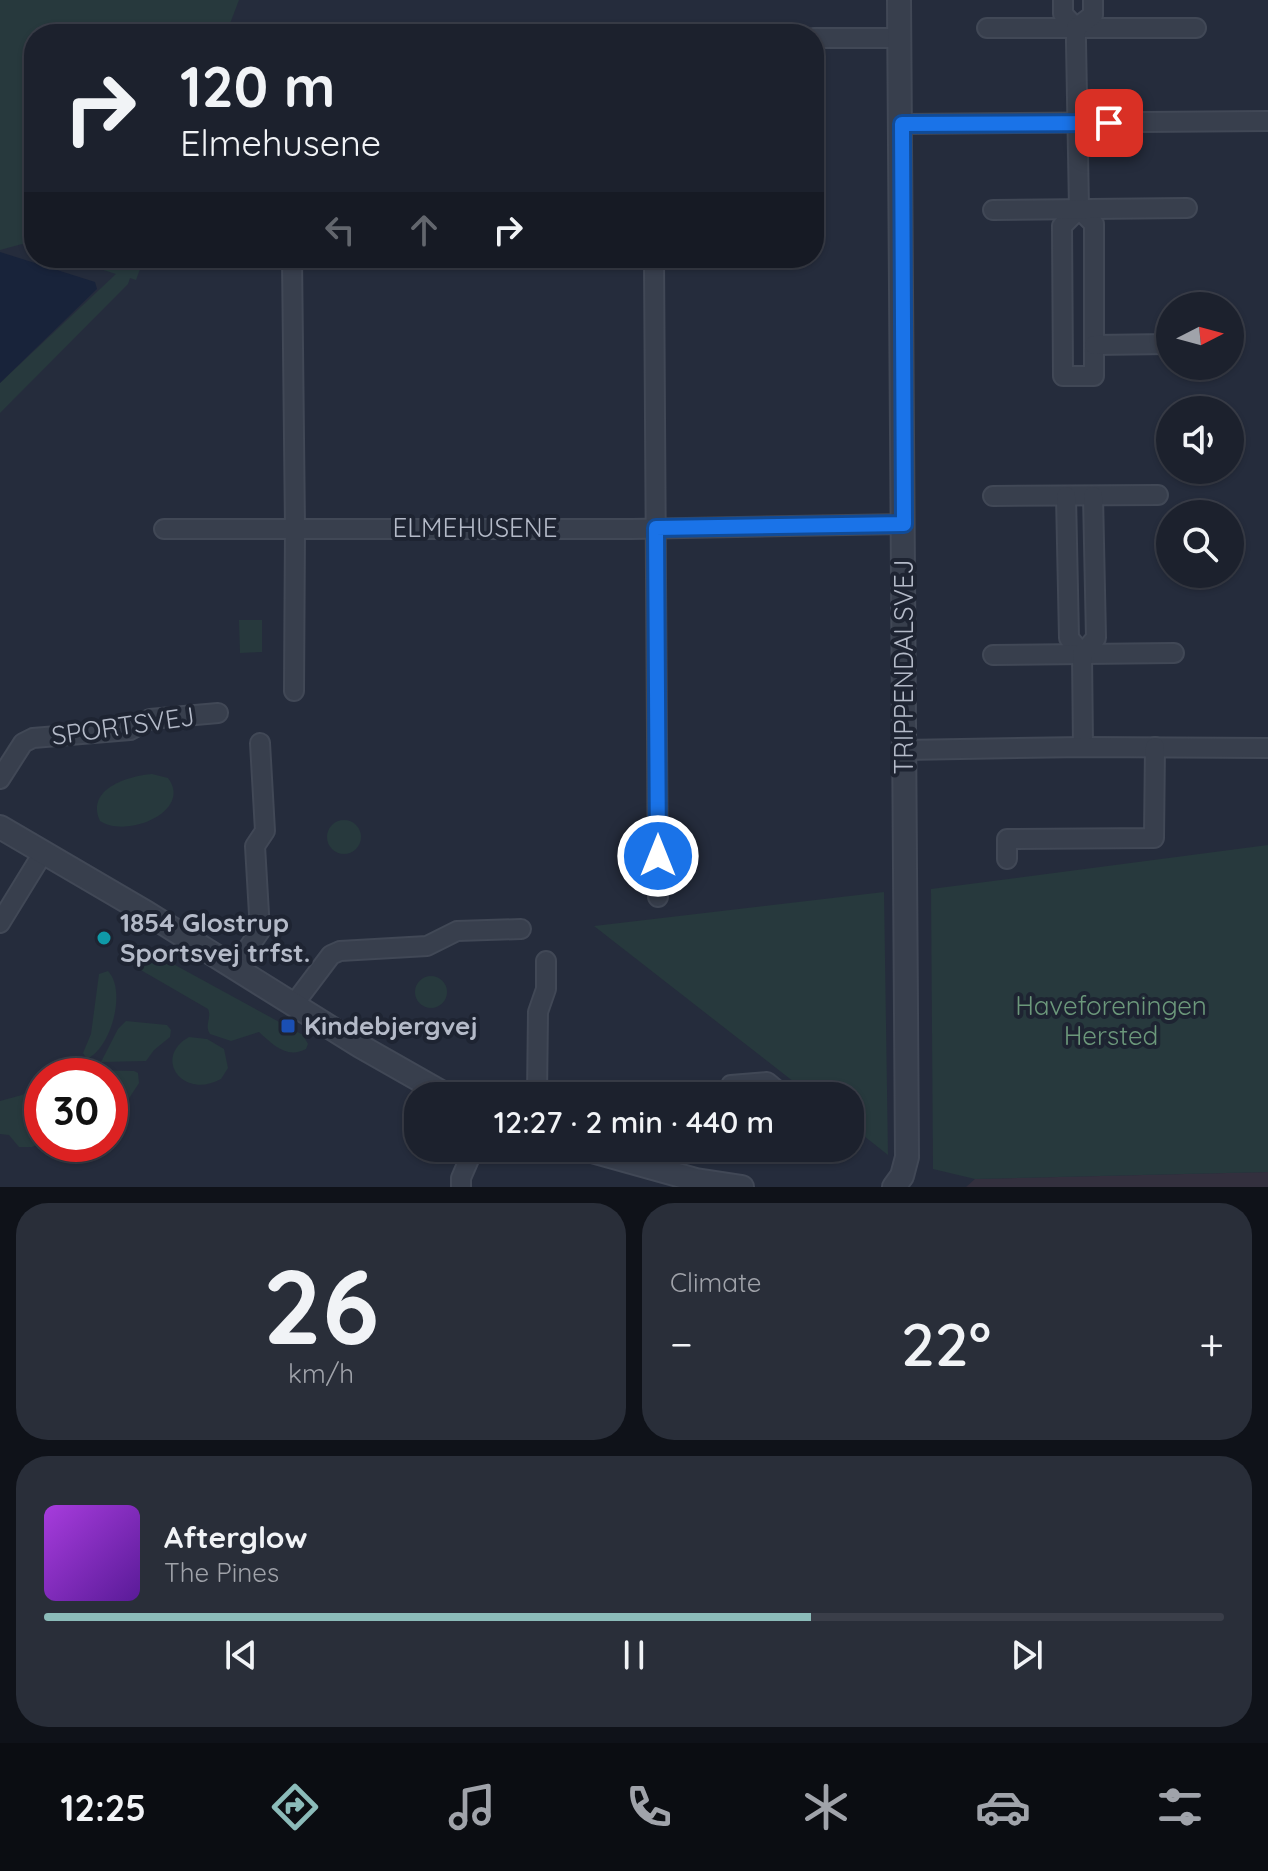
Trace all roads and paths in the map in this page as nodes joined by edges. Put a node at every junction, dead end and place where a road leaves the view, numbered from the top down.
1 (899, 0) edge
2 (1063, 0) edge
3 (1093, 0) edge
4 (987, 28) dead end
5 (1076, 28) junction
6 (1196, 28) dead end
7 (824, 38) edge
8 (890, 38) junction
9 (1268, 121) edge
10 (1077, 123) junction
11 (902, 124) junction
12 (1187, 208) dead end
13 (1079, 209) junction
14 (993, 210) dead end
15 (292, 268) edge
16 (654, 268) edge
17 (1156, 344) edge
18 (1094, 345) junction
19 (1158, 495) dead end
20 (993, 496) dead end
21 (1066, 496) junction
22 (1093, 496) junction
23 (904, 524) junction
24 (295, 528) junction
25 (656, 528) junction
26 (164, 529) dead end
27 (1174, 653) dead end
28 (1082, 654) junction
29 (993, 655) dead end
30 (294, 691) dead end
31 (218, 713) dead end
32 (260, 743) dead end
33 (1083, 747) junction
34 (1155, 747) junction
35 (1268, 748) edge
36 (904, 750) junction
37 (0, 779) edge
38 (0, 827) edge
39 (43, 853) junction
40 (1007, 859) dead end
41 (658, 897) dead end
42 (0, 923) edge
43 (521, 929) dead end
44 (546, 961) dead end
45 (235, 967) junction
46 (294, 1004) junction
47 (425, 1082) edge
48 (537, 1082) edge
49 (468, 1162) edge
50 (639, 1162) edge
51 (461, 1187) edge
52 (742, 1187) edge
53 (894, 1187) edge

1 - 8 street, TRIPPENDALSVEJ
2 - 5 street
3 - 5 street
4 - 5 street
5 - 6 street
5 - 10 street
7 - 8 street
8 - 11 street, TRIPPENDALSVEJ
9 - 10 street
10 - 11 street
10 - 13 street
11 - 23 street, TRIPPENDALSVEJ
12 - 13 street
13 - 14 street
13 - 18 street
13 - 18 street
15 - 24 street
16 - 25 street
17 - 18 street
19 - 22 street
20 - 21 street
21 - 22 street
21 - 28 street
22 - 28 street
23 - 25 street, ELMEHUSENE
23 - 36 street, TRIPPENDALSVEJ
24 - 25 street, ELMEHUSENE
24 - 26 street, ELMEHUSENE
24 - 30 street
25 - 41 street
27 - 28 street
28 - 29 street
28 - 33 street
31 - 37 street, SPORTSVEJ
32 - 45 street
33 - 34 street
33 - 36 street
34 - 35 street
34 - 40 street
36 - 53 street, TRIPPENDALSVEJ
38 - 39 street
39 - 42 street
39 - 45 street
43 - 46 street
44 - 48 street
45 - 46 street
46 - 47 street
49 - 51 street
50 - 52 street

